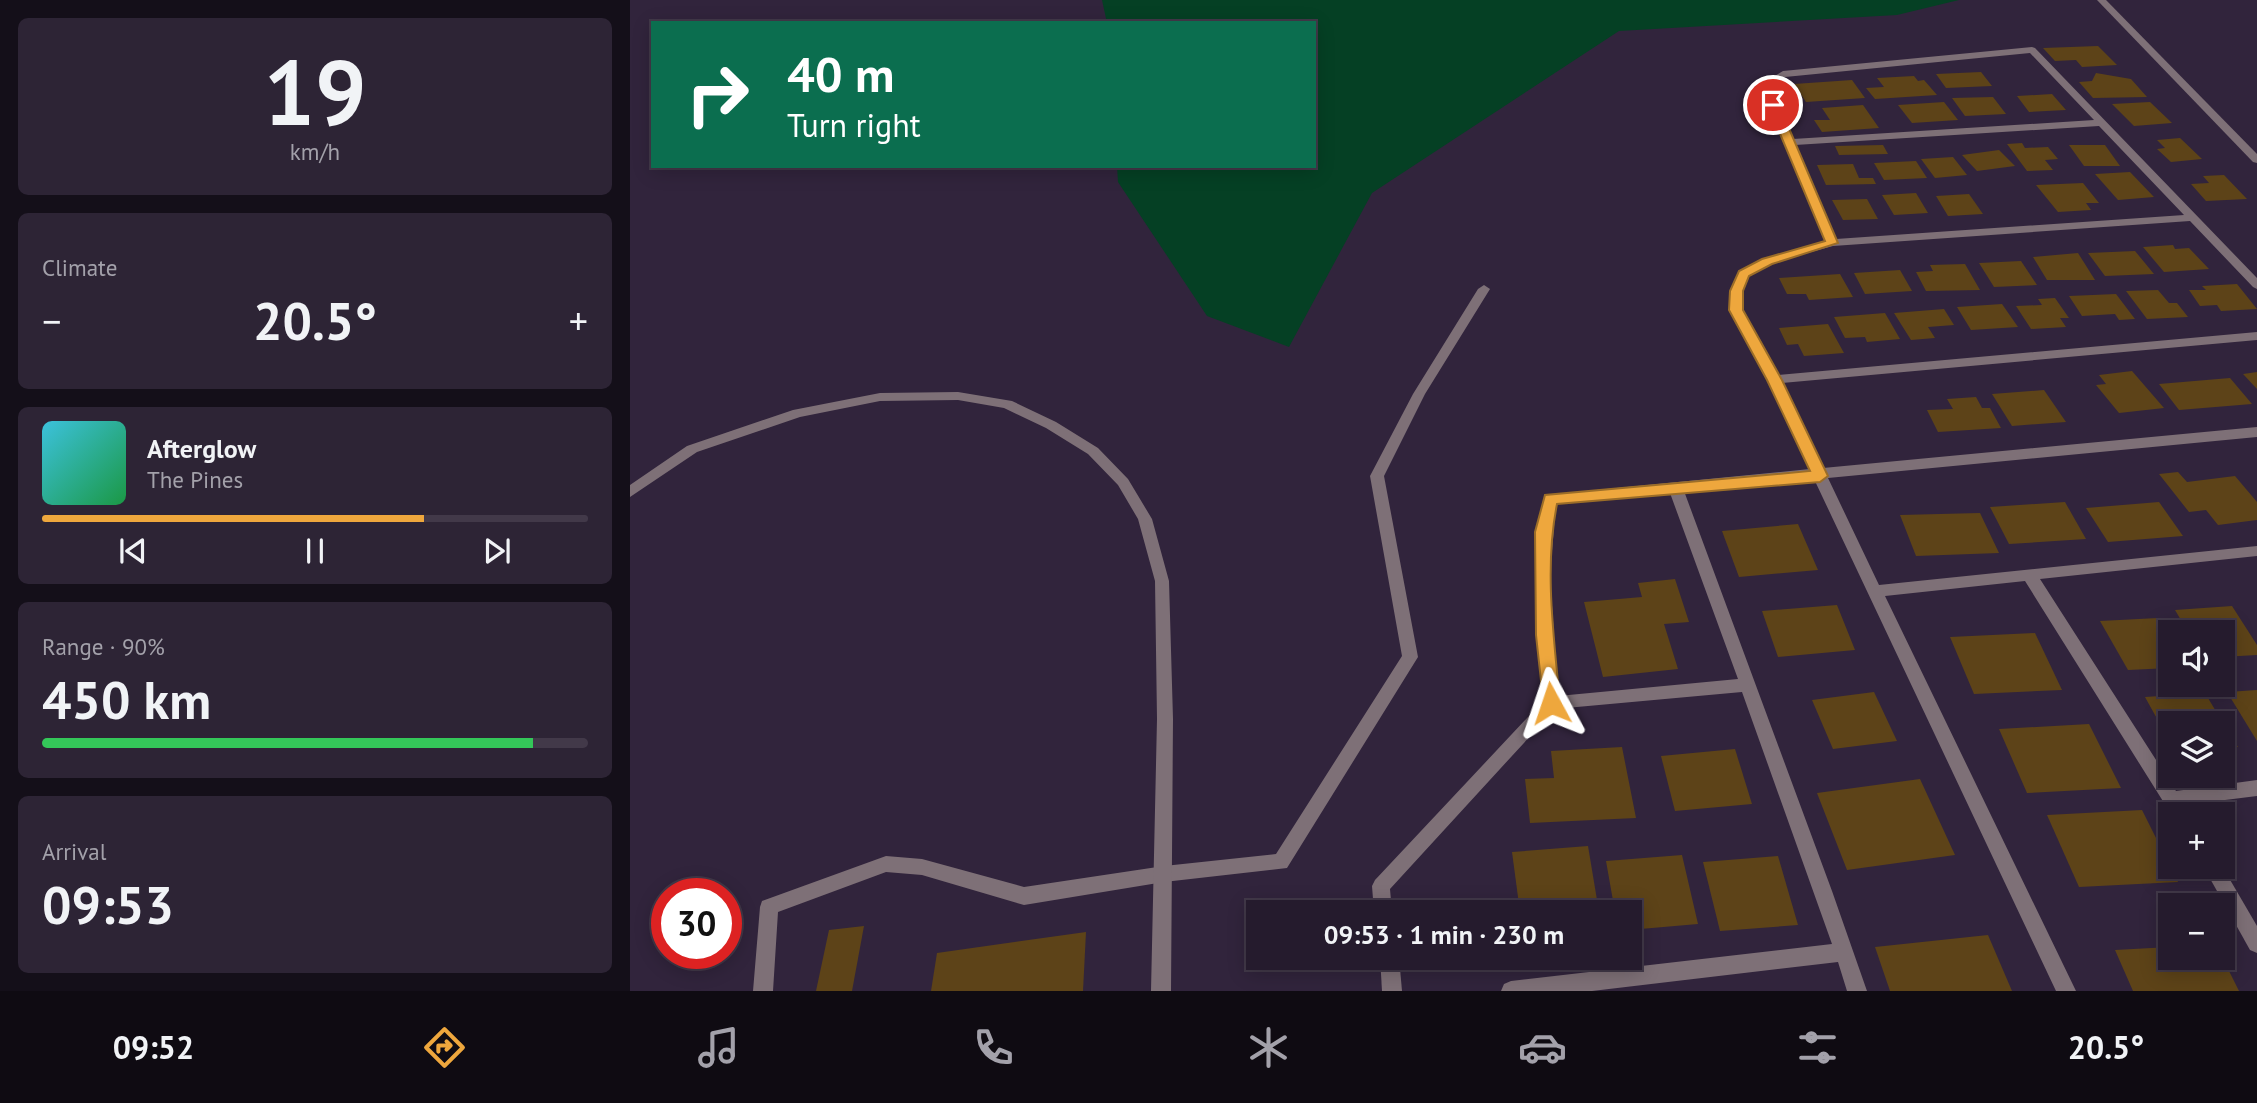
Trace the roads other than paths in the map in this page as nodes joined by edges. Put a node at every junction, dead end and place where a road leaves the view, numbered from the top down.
1 (2101, 0) edge
2 (2101, 123) junction
3 (1791, 142) junction
4 (2257, 160) edge
5 (2192, 218) junction
6 (1832, 243) junction
7 (2257, 285) edge
8 (1484, 289) dead end
9 (2257, 336) edge
10 (1774, 380) junction
11 (2257, 432) edge
12 (1820, 476) junction
13 (1676, 489) junction
14 (630, 492) edge
15 (2257, 551) edge
16 (2029, 575) junction
17 (1875, 592) junction
18 (1746, 685) junction
19 (1551, 703) junction
20 (2257, 788) edge
21 (2174, 802) edge
22 (2195, 802) edge
23 (1164, 874) junction
24 (2220, 879) edge
25 (1382, 900) edge
26 (2257, 944) edge
27 (1842, 952) junction
28 (1390, 970) edge
29 (762, 991) edge
30 (1161, 991) edge
31 (1392, 991) edge
32 (1511, 991) edge
33 (1857, 991) edge
34 (2066, 991) edge

1 - 4 street
2 - 3 street
2 - 3 street
2 - 5 street
3 - 6 street
5 - 6 street
5 - 7 street
6 - 10 street
8 - 23 street
9 - 10 street
10 - 12 street
11 - 12 street
12 - 13 street
12 - 17 street
13 - 18 street
13 - 19 street
14 - 23 street
15 - 16 street
16 - 17 street
16 - 21 street
17 - 34 street
18 - 19 street
18 - 27 street
19 - 25 street
20 - 22 street
23 - 29 street
23 - 30 street
24 - 26 street
27 - 32 street
27 - 33 street
28 - 31 street

